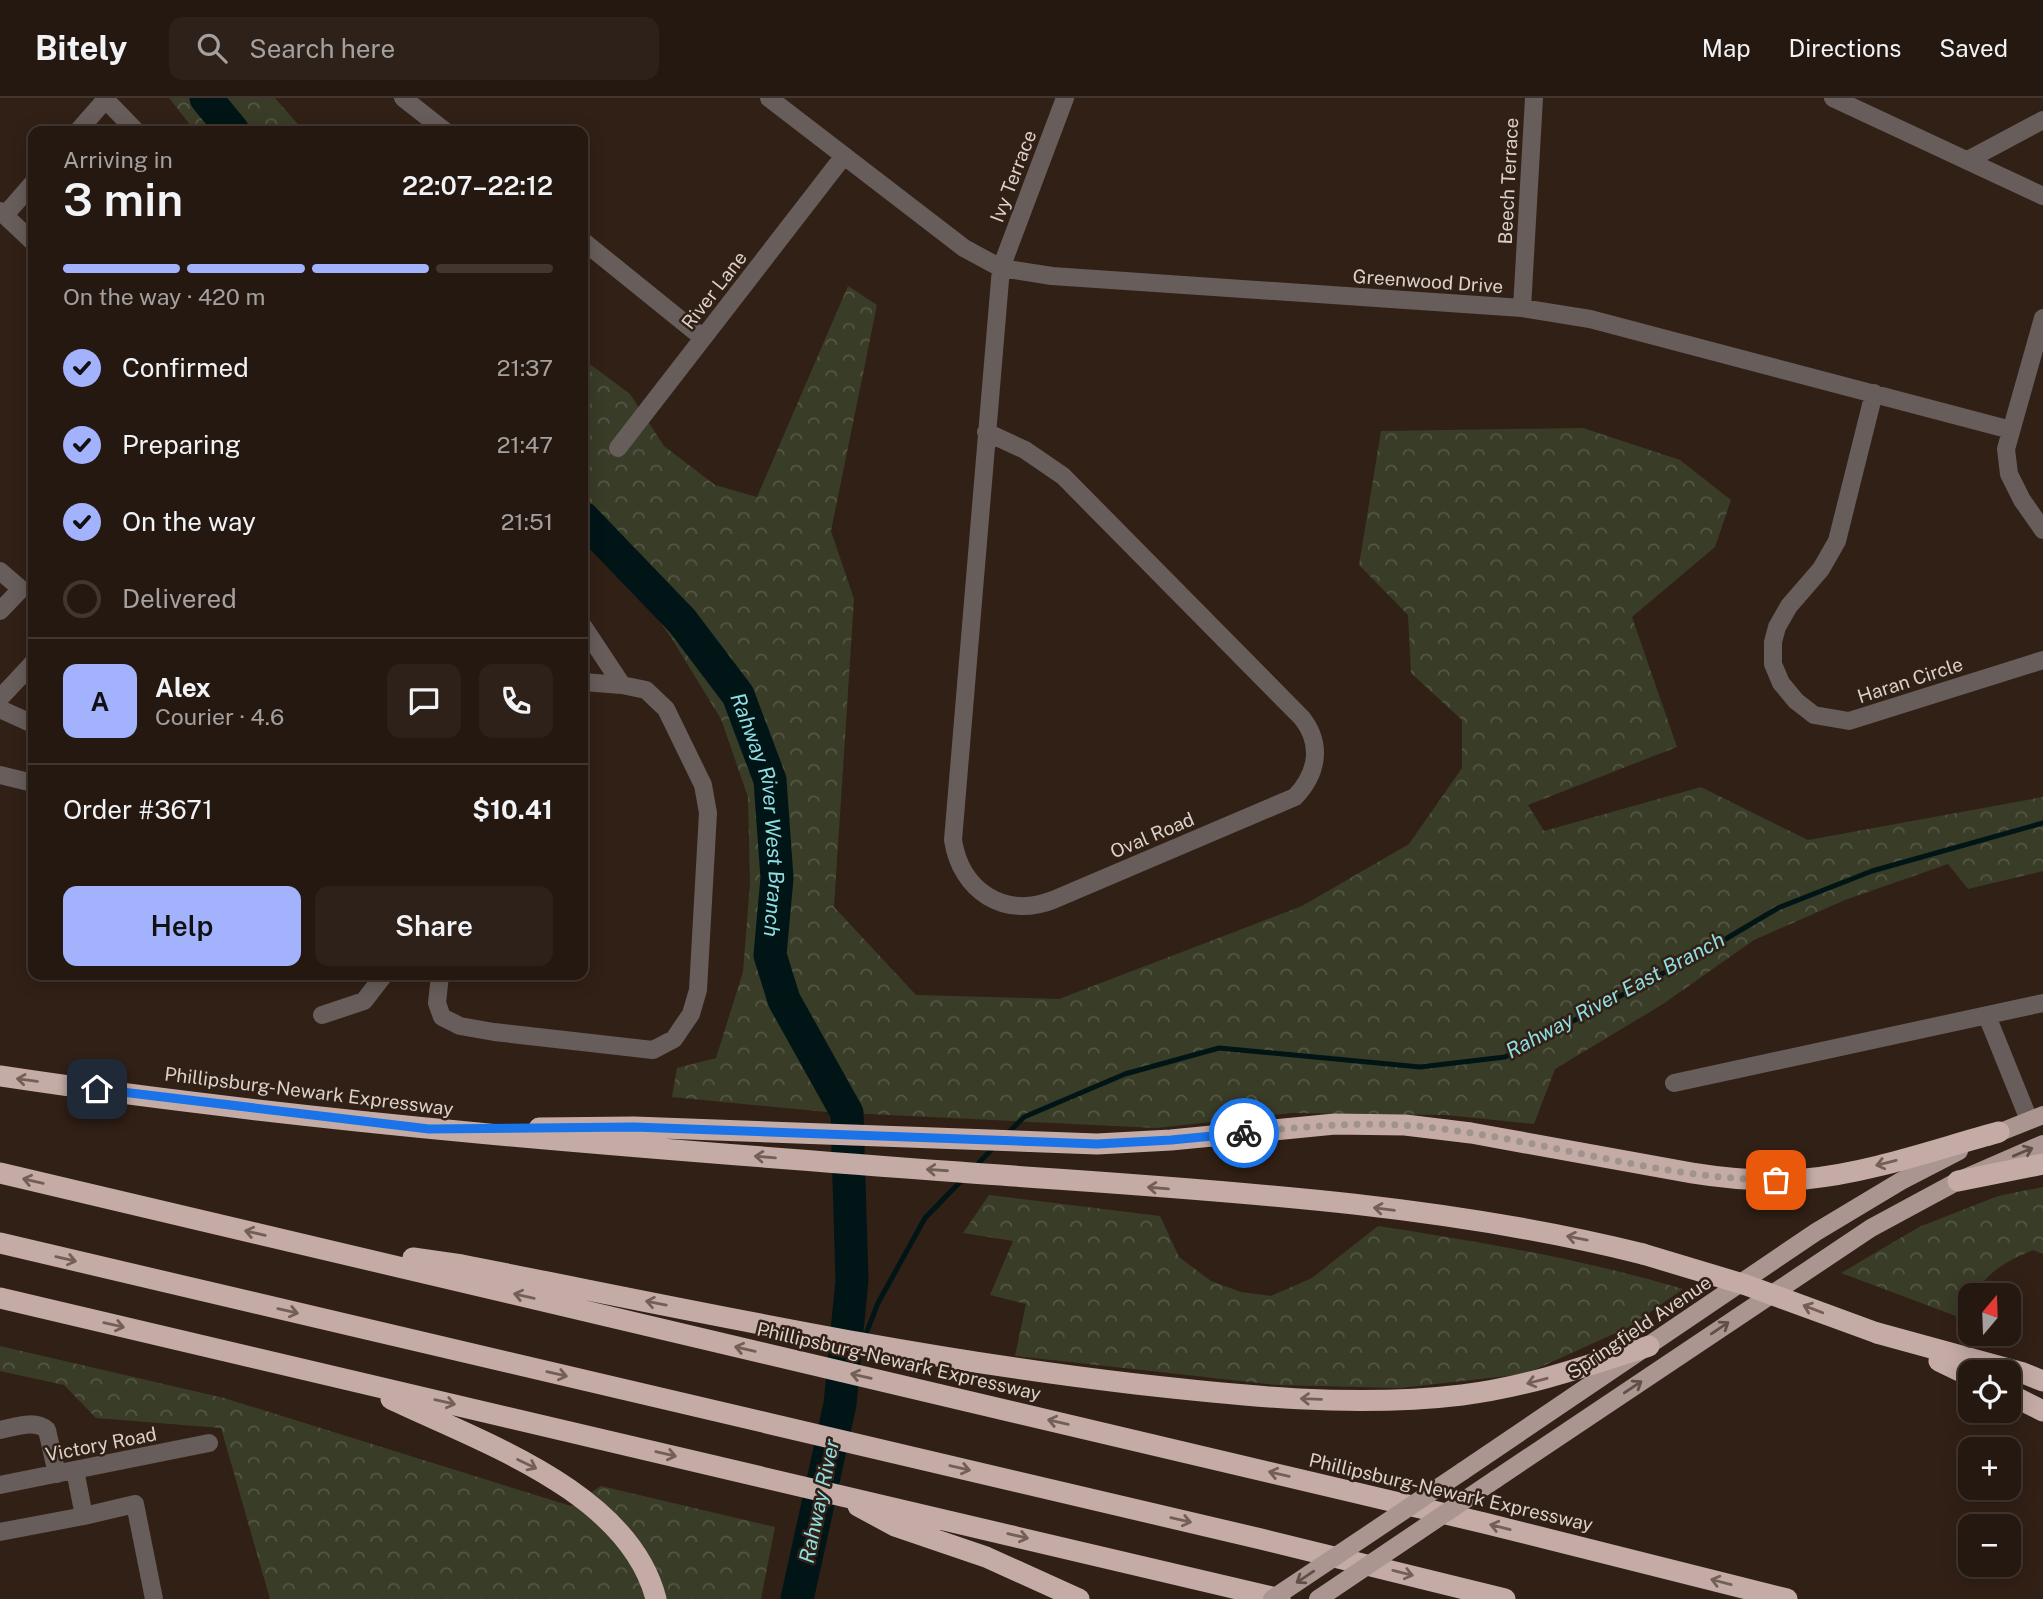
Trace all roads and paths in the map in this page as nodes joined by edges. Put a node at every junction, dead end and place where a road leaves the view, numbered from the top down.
1 (404, 98) edge
2 (769, 98) edge
3 (1065, 98) edge
4 (1534, 98) edge
5 (1833, 98) edge
6 (105, 99) edge
7 (2043, 120) edge
8 (82, 126) edge
9 (131, 126) edge
10 (439, 126) edge
11 (843, 158) junction
12 (1968, 160) junction
13 (28, 188) edge
14 (2043, 196) edge
15 (3, 213) edge
16 (28, 237) edge
17 (588, 245) edge
18 (1001, 268) junction
19 (1522, 308) junction
20 (2043, 318) edge
21 (703, 338) junction
22 (1874, 393) junction
23 (2011, 430) junction
24 (986, 432) junction
25 (618, 448) dead end
26 (2043, 530) edge
27 (0, 571) edge
28 (27, 594) edge
29 (0, 611) edge
30 (588, 634) edge
31 (2043, 660) edge
32 (28, 668) edge
33 (588, 682) edge
34 (622, 685) junction
35 (0, 698) edge
36 (0, 709) edge
37 (28, 722) edge
38 (0, 775) edge
39 (28, 782) edge
40 (380, 980) edge
41 (439, 980) edge
42 (2043, 1003) edge
43 (322, 1016) dead end
44 (1987, 1016) junction
45 (0, 1076) edge
46 (1674, 1083) dead end
47 (2036, 1117) edge
48 (429, 1129) junction
49 (1999, 1132) junction
50 (2043, 1144) edge
51 (2043, 1164) edge
52 (0, 1173) edge
53 (1958, 1181) junction
54 (294, 1242) junction
55 (0, 1243) edge
56 (0, 1298) edge
57 (1877, 1333) junction
58 (1648, 1346) junction
59 (1958, 1370) edge
60 (2043, 1381) edge
61 (354, 1382) junction
62 (2021, 1400) edge
63 (2043, 1410) edge
64 (0, 1430) edge
65 (209, 1443) dead end
66 (66, 1472) junction
67 (0, 1485) edge
68 (878, 1510) junction
69 (84, 1516) junction
70 (0, 1532) edge
71 (154, 1599) edge
72 (656, 1599) edge
73 (1079, 1599) edge
74 (1272, 1599) edge
75 (1280, 1599) edge
76 (1318, 1599) edge
77 (1505, 1599) edge
78 (1787, 1599) edge

1 - 10 street
2 - 11 street, Greenwood Drive
3 - 18 street, Ivy Terrace
4 - 19 street, Beech Terrace
5 - 12 street
6 - 8 street
6 - 9 street
7 - 12 street
11 - 18 street, Greenwood Drive
11 - 21 street, River Lane
12 - 14 street
13 - 15 street
15 - 16 street
17 - 21 street
18 - 19 street, Greenwood Drive
18 - 24 street, Oval Road
19 - 22 street, Greenwood Drive
20 - 23 street
21 - 25 street, River Lane
22 - 23 street, Greenwood Drive
22 - 31 street, Haran Circle
23 - 26 street
24 - 24 street, Oval Road
27 - 28 street
28 - 29 street
30 - 34 street
32 - 35 street
33 - 34 street
34 - 41 street
36 - 37 street
38 - 39 street
40 - 43 street
42 - 44 street
44 - 46 street
44 - 47 street
48 -> 45 highway, Phillipsburg-Newark Expressway
47 - 49 main road, Springfield Avenue
49 -> 48 highway
57 -> 48 highway, Phillipsburg-Newark Expressway, bridge
49 - 58 main road, Springfield Avenue
53 -> 50 main road
51 - 53 highway
54 -> 52 highway, Phillipsburg-Newark Expressway
76 -> 53 main road, bridge
58 -> 54 highway
78 -> 54 highway, Phillipsburg-Newark Expressway
55 -> 77 highway
56 -> 61 highway
57 - 59 highway, Phillipsburg-Newark Expressway
57 - 60 highway
58 -> 74 main road, Springfield Avenue, bridge
61 -> 68 highway
61 -> 72 highway
62 - 63 highway
64 - 66 street
65 - 66 street, Victory Road
66 - 67 street, Victory Road
66 - 69 street
68 - 73 highway
68 -> 75 highway
69 - 70 street
69 - 71 street

